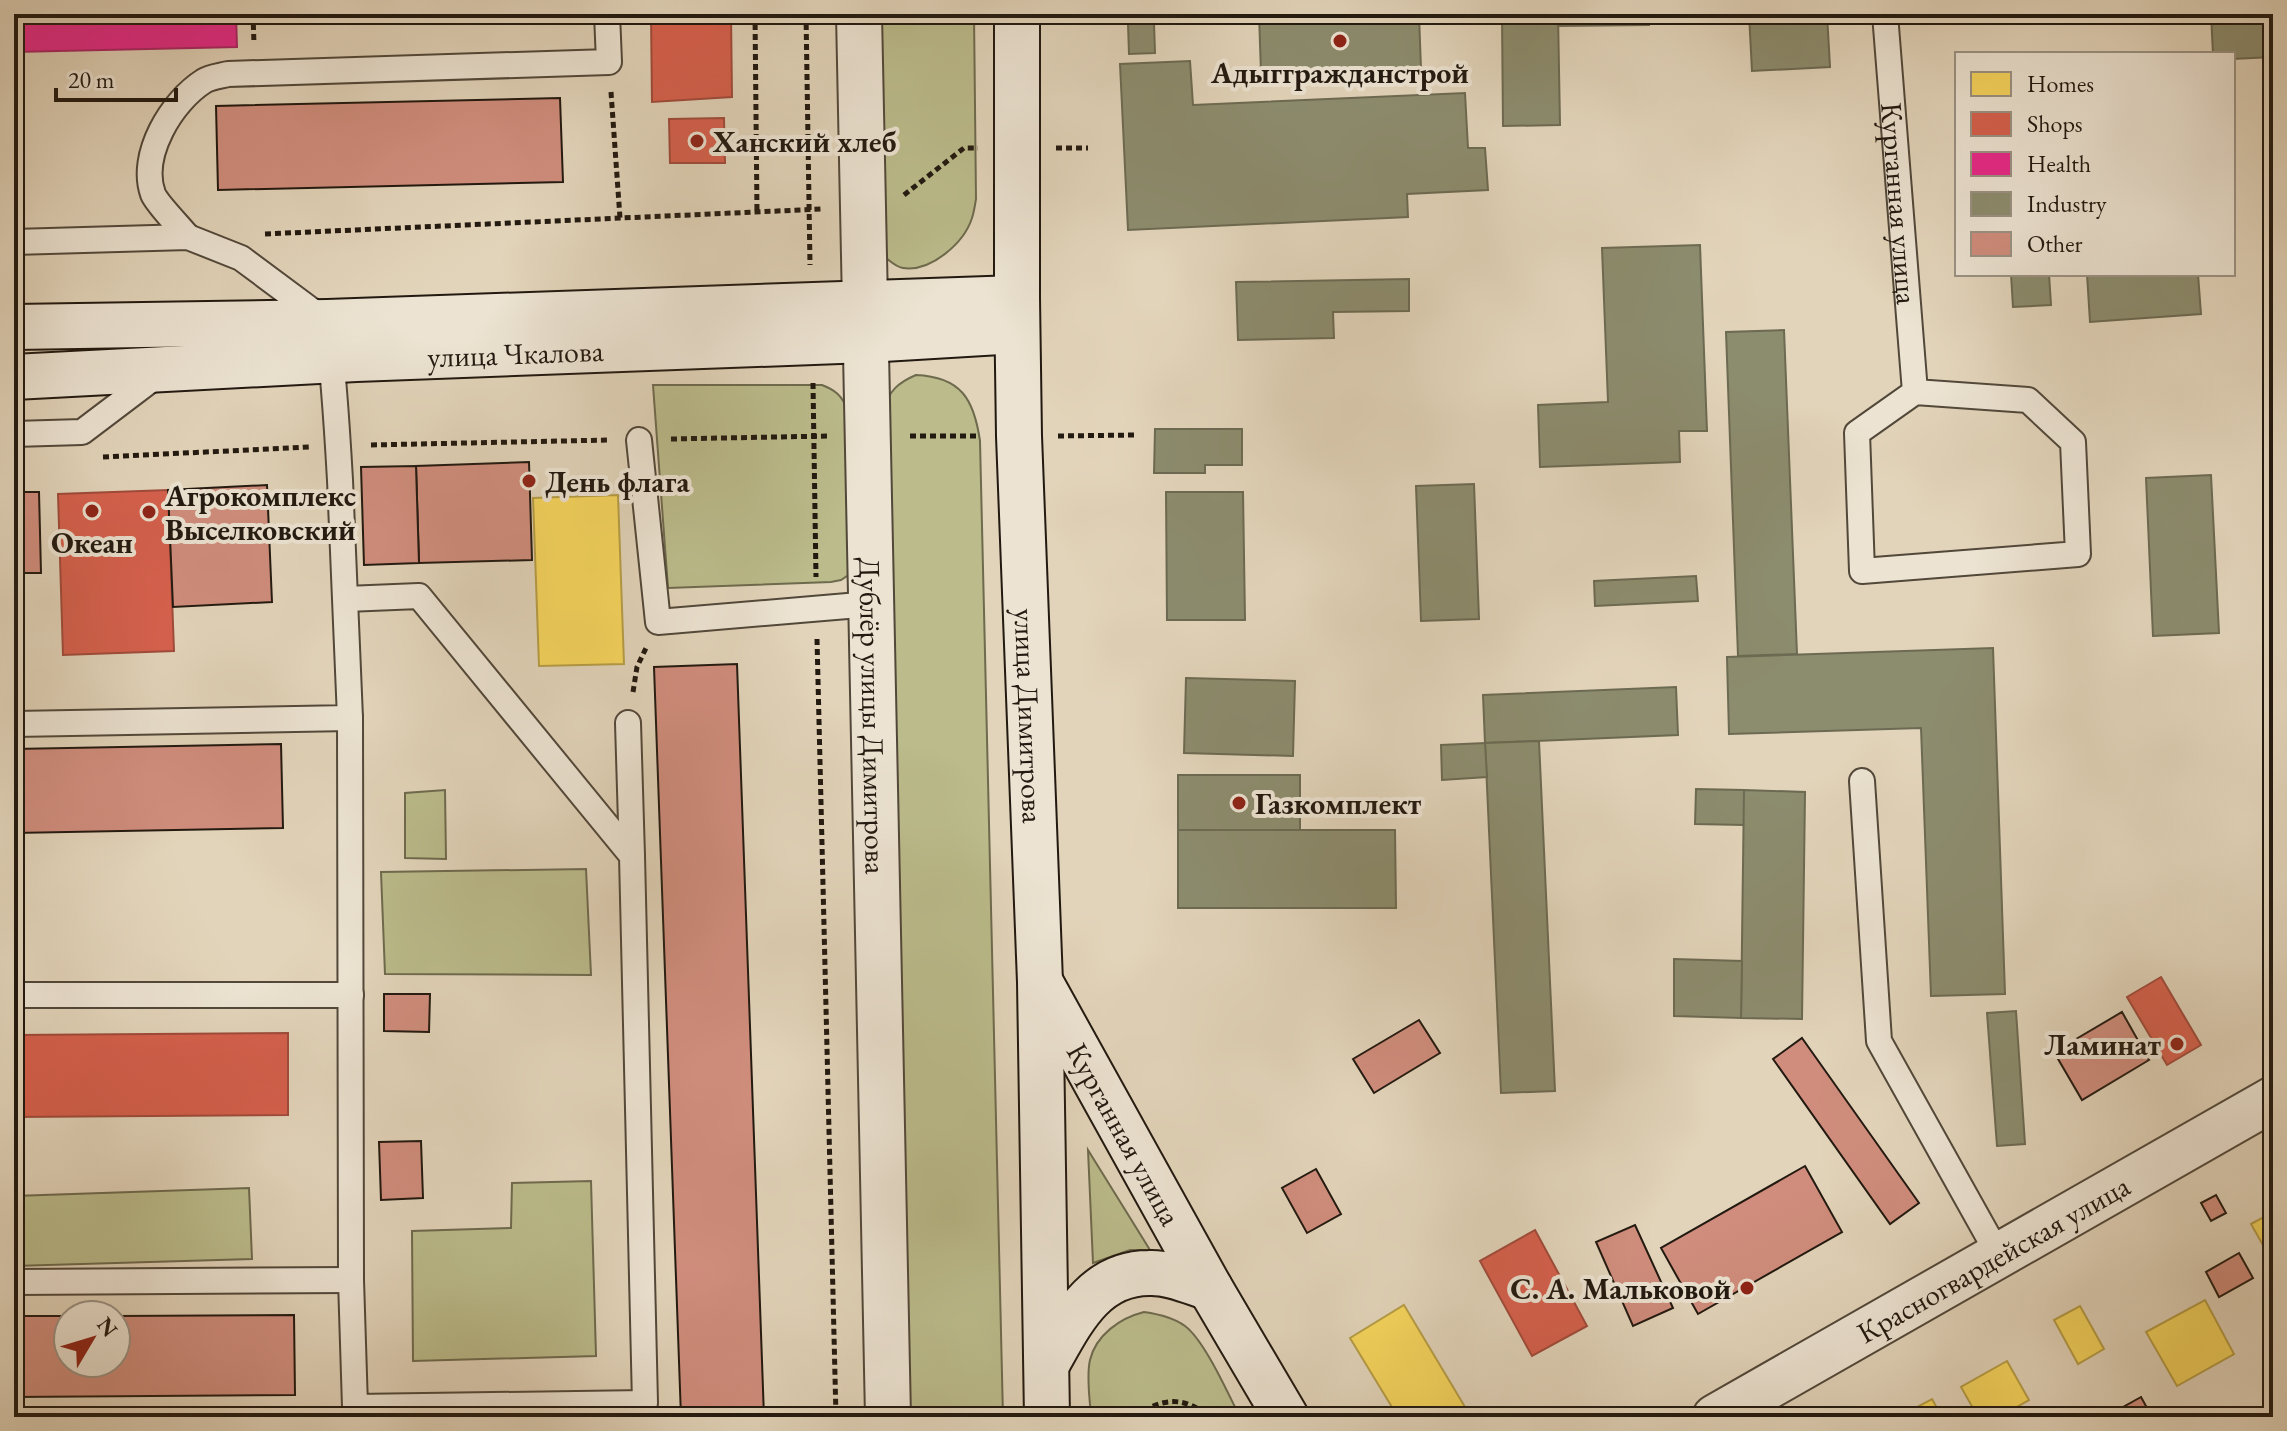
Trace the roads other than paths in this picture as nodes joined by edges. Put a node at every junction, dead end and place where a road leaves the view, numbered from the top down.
1 (607, 14) edge
2 (859, 14) edge
3 (1017, 14) edge
4 (1885, 14) edge
5 (188, 237) junction
6 (14, 242) edge
7 (1017, 315) junction
8 (865, 322) junction
9 (14, 327) edge
10 (330, 342) junction
11 (163, 371) junction
12 (14, 377) edge
13 (1915, 392) junction
14 (14, 434) edge
15 (639, 440) road end
16 (346, 599) junction
17 (871, 604) junction
18 (350, 718) junction
19 (628, 723) road end
20 (14, 724) edge
21 (1862, 781) dead end
22 (632, 856) junction
23 (1040, 982) junction
24 (14, 995) edge
25 (351, 995) junction
26 (2273, 1099) edge
27 (1998, 1254) junction
28 (351, 1280) junction
29 (14, 1282) edge
30 (1210, 1288) junction
31 (1046, 1366) junction
32 (888, 1417) edge
33 (1047, 1417) edge
34 (1286, 1417) edge
35 (1715, 1417) edge

1 - 5 lane
2 - 8 street, Дублёр улицы Димитрова
3 - 7 street, улица Димитрова
4 - 13 lane, Курганная улица
5 - 6 lane
5 - 10 lane
7 - 8 street, улица Чкалова
7 - 23 street, улица Димитрова
8 - 10 street, улица Чкалова
8 - 17 street, Дублёр улицы Димитрова
9 - 10 street, улица Чкалова
10 - 11 street, улица Чкалова
10 - 16 lane
11 - 12 street, улица Чкалова
11 - 14 lane
13 - 13 lane
15 - 17 lane
16 - 18 lane
16 - 22 lane
17 - 32 street, Дублёр улицы Димитрова
18 - 20 lane
18 - 25 lane
19 - 22 lane
21 - 27 lane
22 - 28 lane
23 - 30 street, Курганная улица
23 - 31 street, улица Димитрова
24 - 25 lane
25 - 28 lane
26 - 27 street, Красногвардейская улица
27 - 35 street, Красногвардейская улица
28 - 29 lane
30 - 31 street, Курганная улица
30 - 34 street, Курганная улица
31 - 33 street, улица Димитрова

